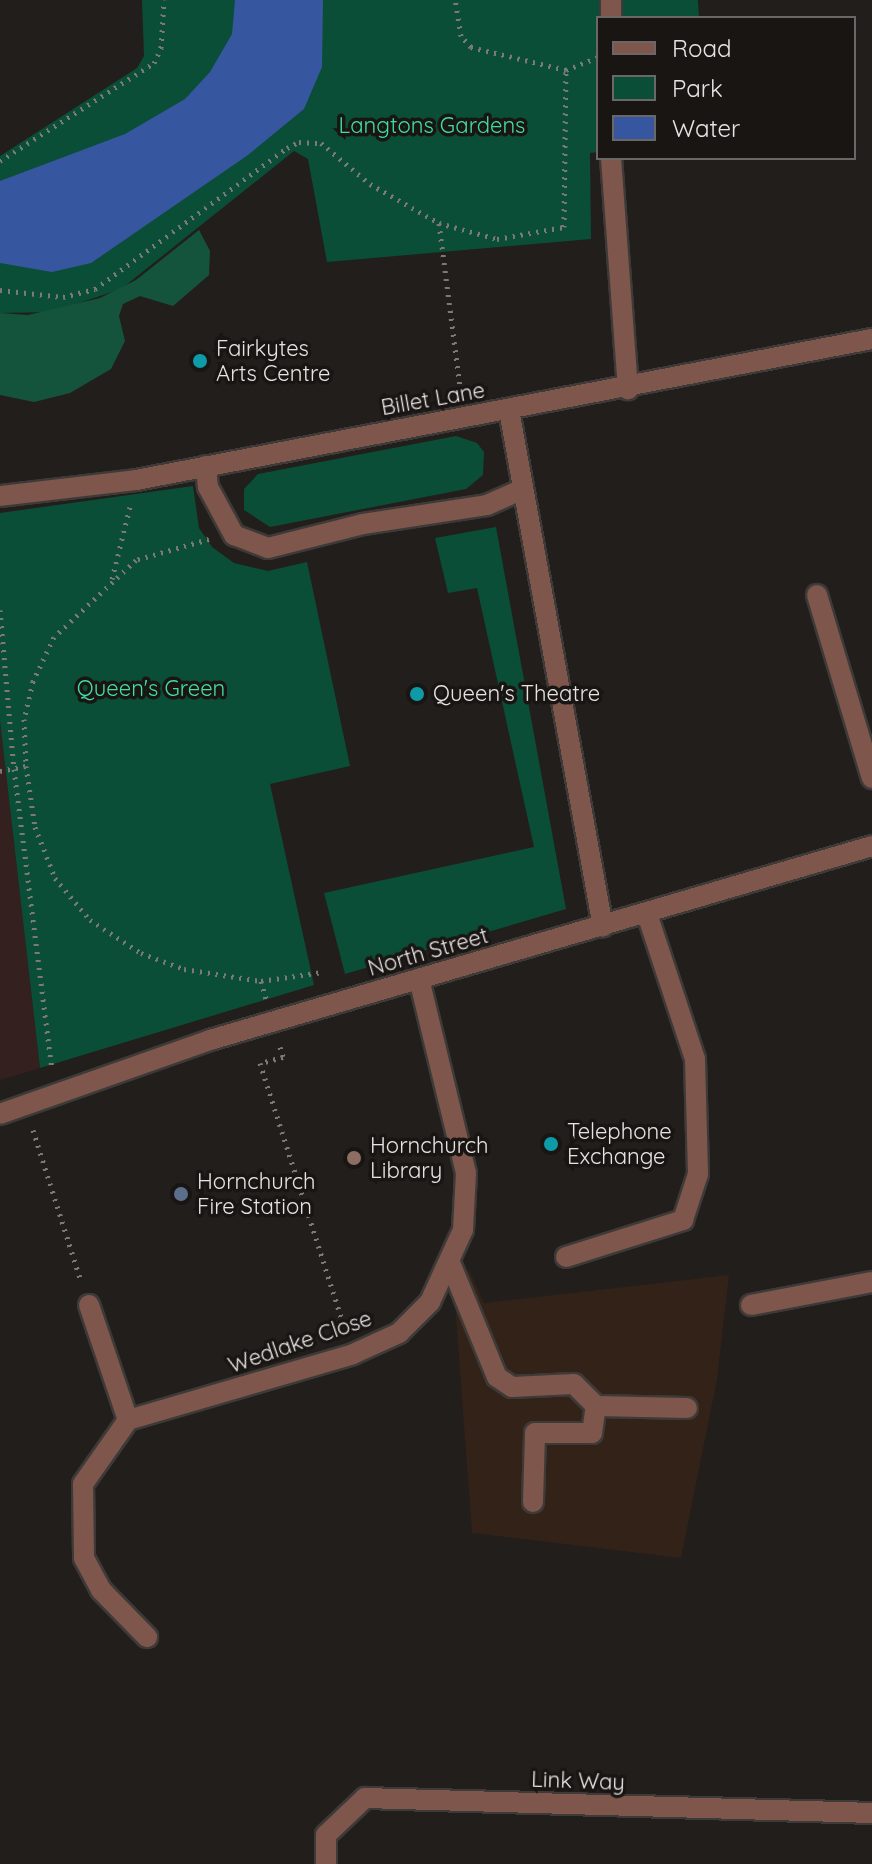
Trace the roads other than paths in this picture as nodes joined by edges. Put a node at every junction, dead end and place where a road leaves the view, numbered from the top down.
1 (611, 160) edge
2 (872, 339) edge
3 (628, 389) junction
4 (509, 410) junction
5 (206, 466) junction
6 (520, 490) junction
7 (0, 496) edge
8 (817, 595) dead end
9 (872, 778) edge
10 (872, 846) edge
11 (647, 914) junction
12 (603, 927) junction
13 (419, 979) junction
14 (0, 1114) edge
15 (566, 1257) dead end
16 (451, 1265) junction
17 (872, 1282) edge
18 (89, 1305) road end
19 (751, 1305) dead end
20 (596, 1406) junction
21 (687, 1408) dead end
22 (128, 1420) junction
23 (533, 1502) dead end
24 (147, 1637) dead end
25 (872, 1813) edge
26 (326, 1864) edge

1 - 3 street
2 - 3 street, Billet Lane
3 - 4 street, Billet Lane
4 - 5 street, Billet Lane
4 - 6 street
5 - 6 street
5 - 7 street, Billet Lane
6 - 12 street
8 - 9 street
10 - 11 street, North Street
11 - 12 street, North Street
11 - 15 street
12 - 13 street, North Street
13 - 14 street, North Street
13 - 16 street, Wedlake Close
16 - 20 street
16 - 22 street, Wedlake Close
17 - 19 street
18 - 22 street
20 - 21 street
20 - 23 street
22 - 24 street
25 - 26 street, Link Way

